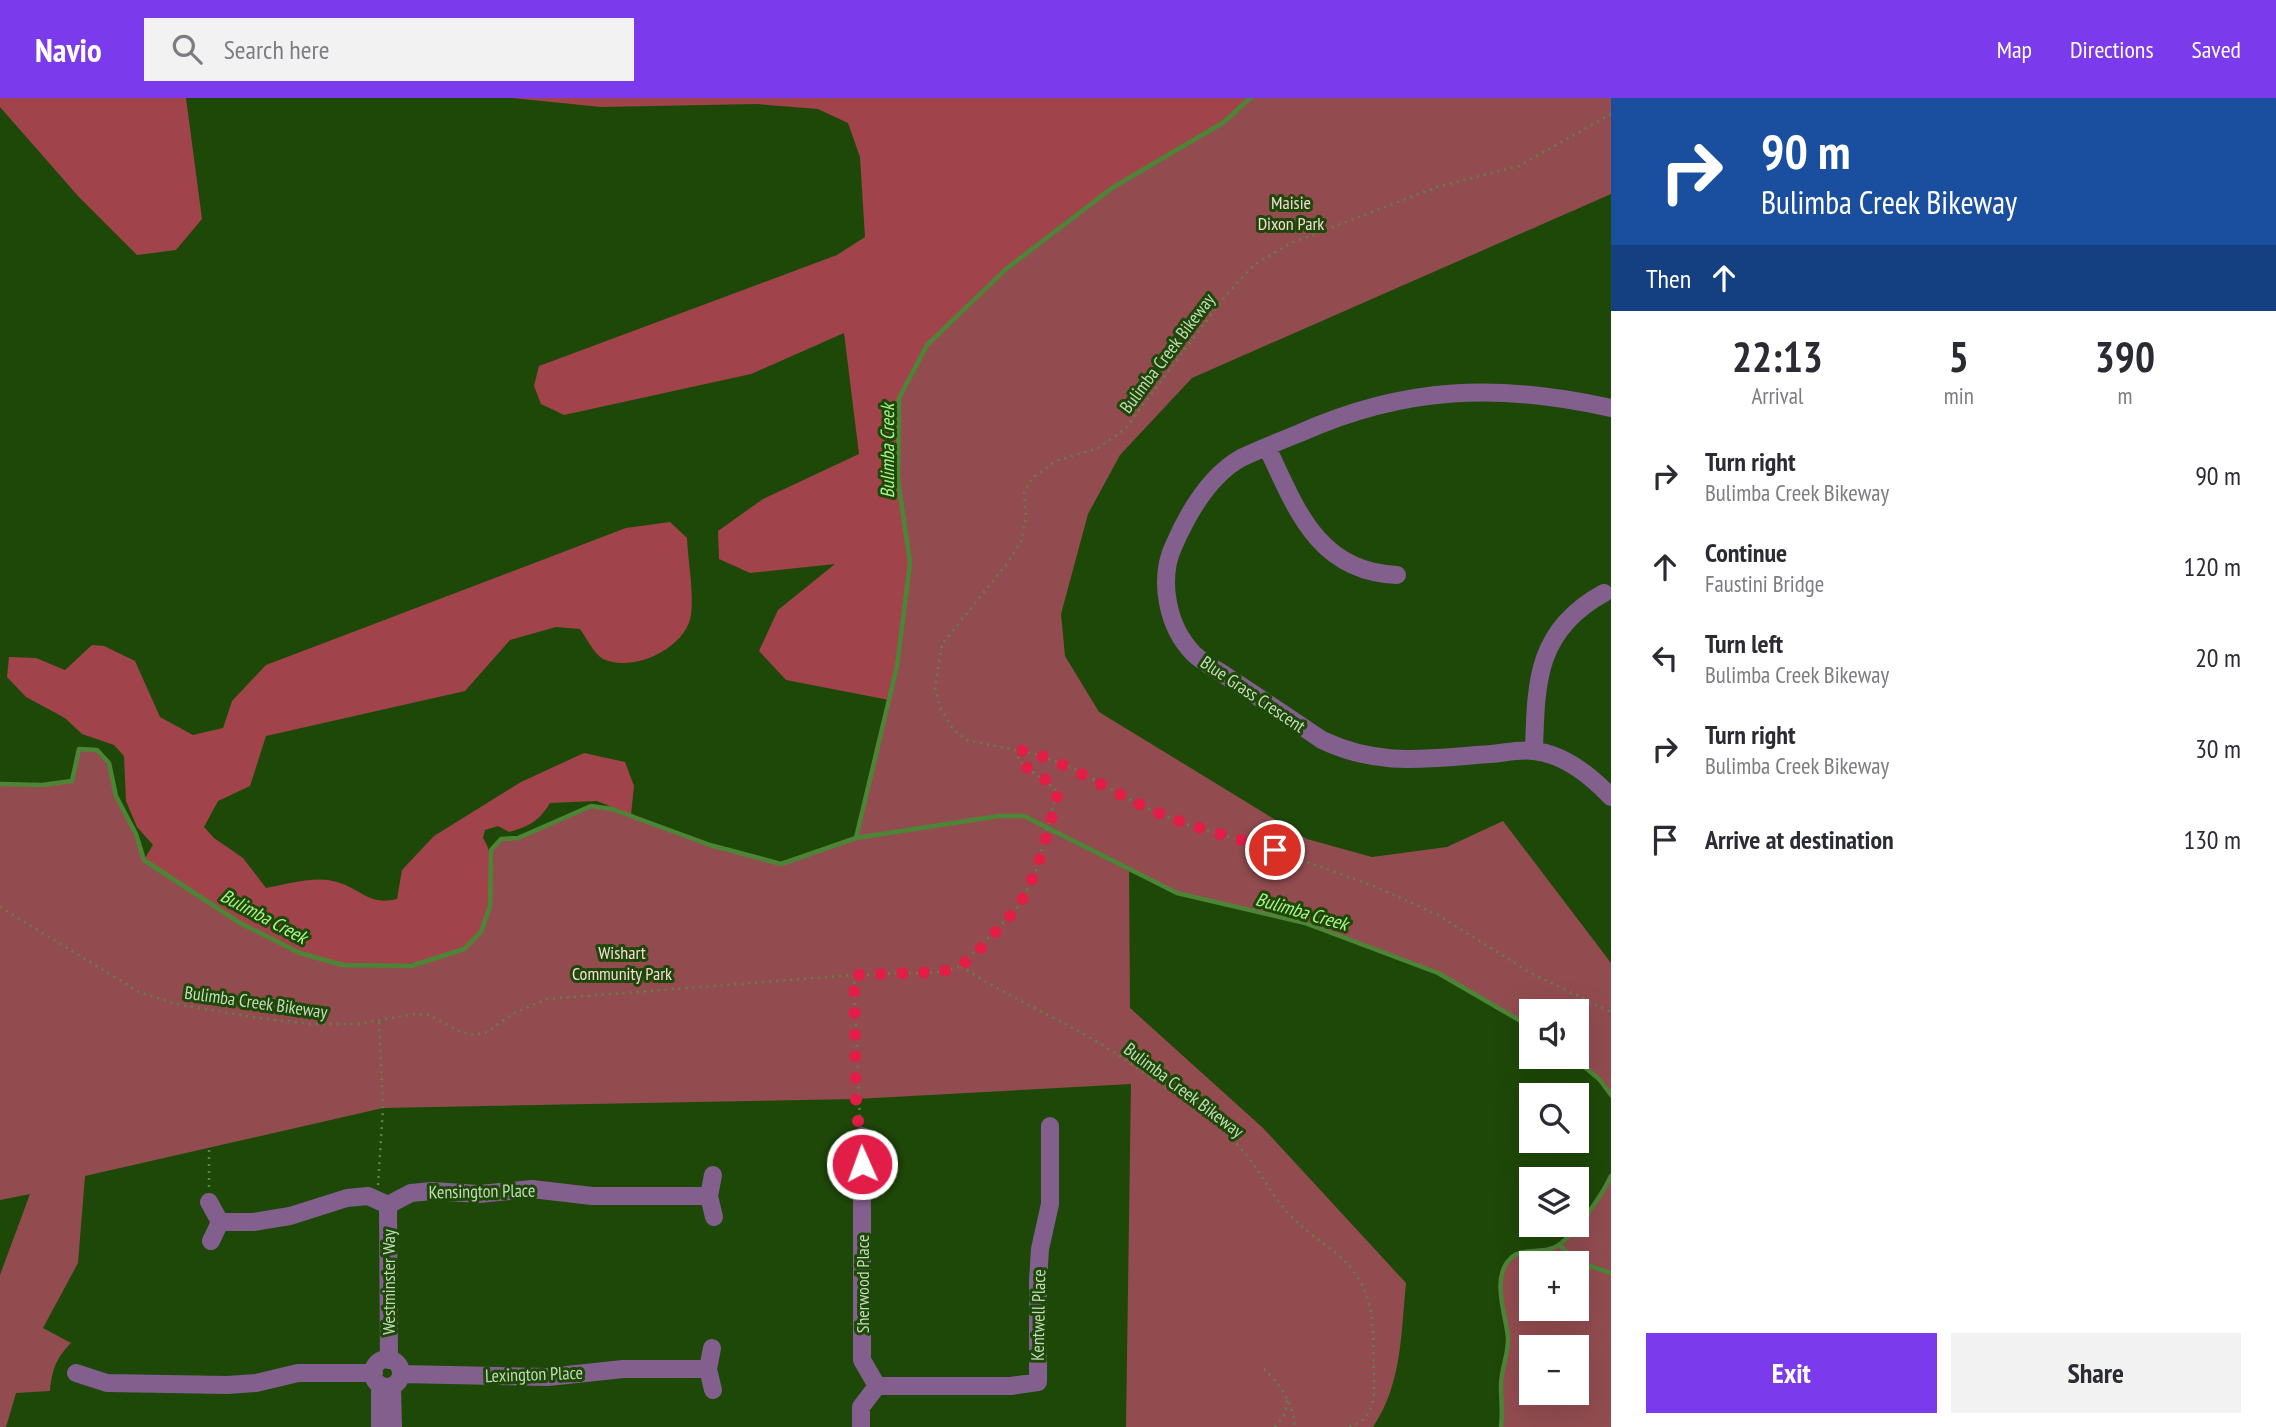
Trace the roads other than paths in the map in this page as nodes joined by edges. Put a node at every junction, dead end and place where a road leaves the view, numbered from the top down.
1 (1611, 408) edge
2 (1267, 447) junction
3 (1397, 575) dead end
4 (1604, 593) dead end
5 (1534, 751) junction
6 (1611, 797) edge
7 (1050, 1126) dead end
8 (862, 1136) road end
9 (713, 1175) dead end
10 (709, 1196) junction
11 (209, 1202) road end
12 (382, 1203) junction
13 (714, 1217) dead end
14 (220, 1222) junction
15 (211, 1241) dead end
16 (712, 1348) dead end
17 (708, 1369) junction
18 (76, 1373) dead end
19 (387, 1379) junction
20 (877, 1386) junction
21 (713, 1390) dead end
22 (380, 1427) edge
23 (393, 1427) edge
24 (861, 1427) edge

1 - 2 street, Blue Grass Crescent
2 - 3 street
2 - 5 street, Blue Grass Crescent
4 - 5 street
5 - 6 street, Blue Grass Crescent
7 - 20 street, Kentwell Place
8 - 20 street, Sherwood Place
9 - 10 street
10 - 12 street, Kensington Place
10 - 13 street
11 - 14 street
12 - 14 street, Kensington Place
12 - 19 street, Westminster Way
14 - 15 street
16 - 17 street
17 - 19 street, Lexington Place
17 - 21 street
18 - 19 street, Lexington Place
19 - 22 street
19 - 23 street
20 - 24 street

